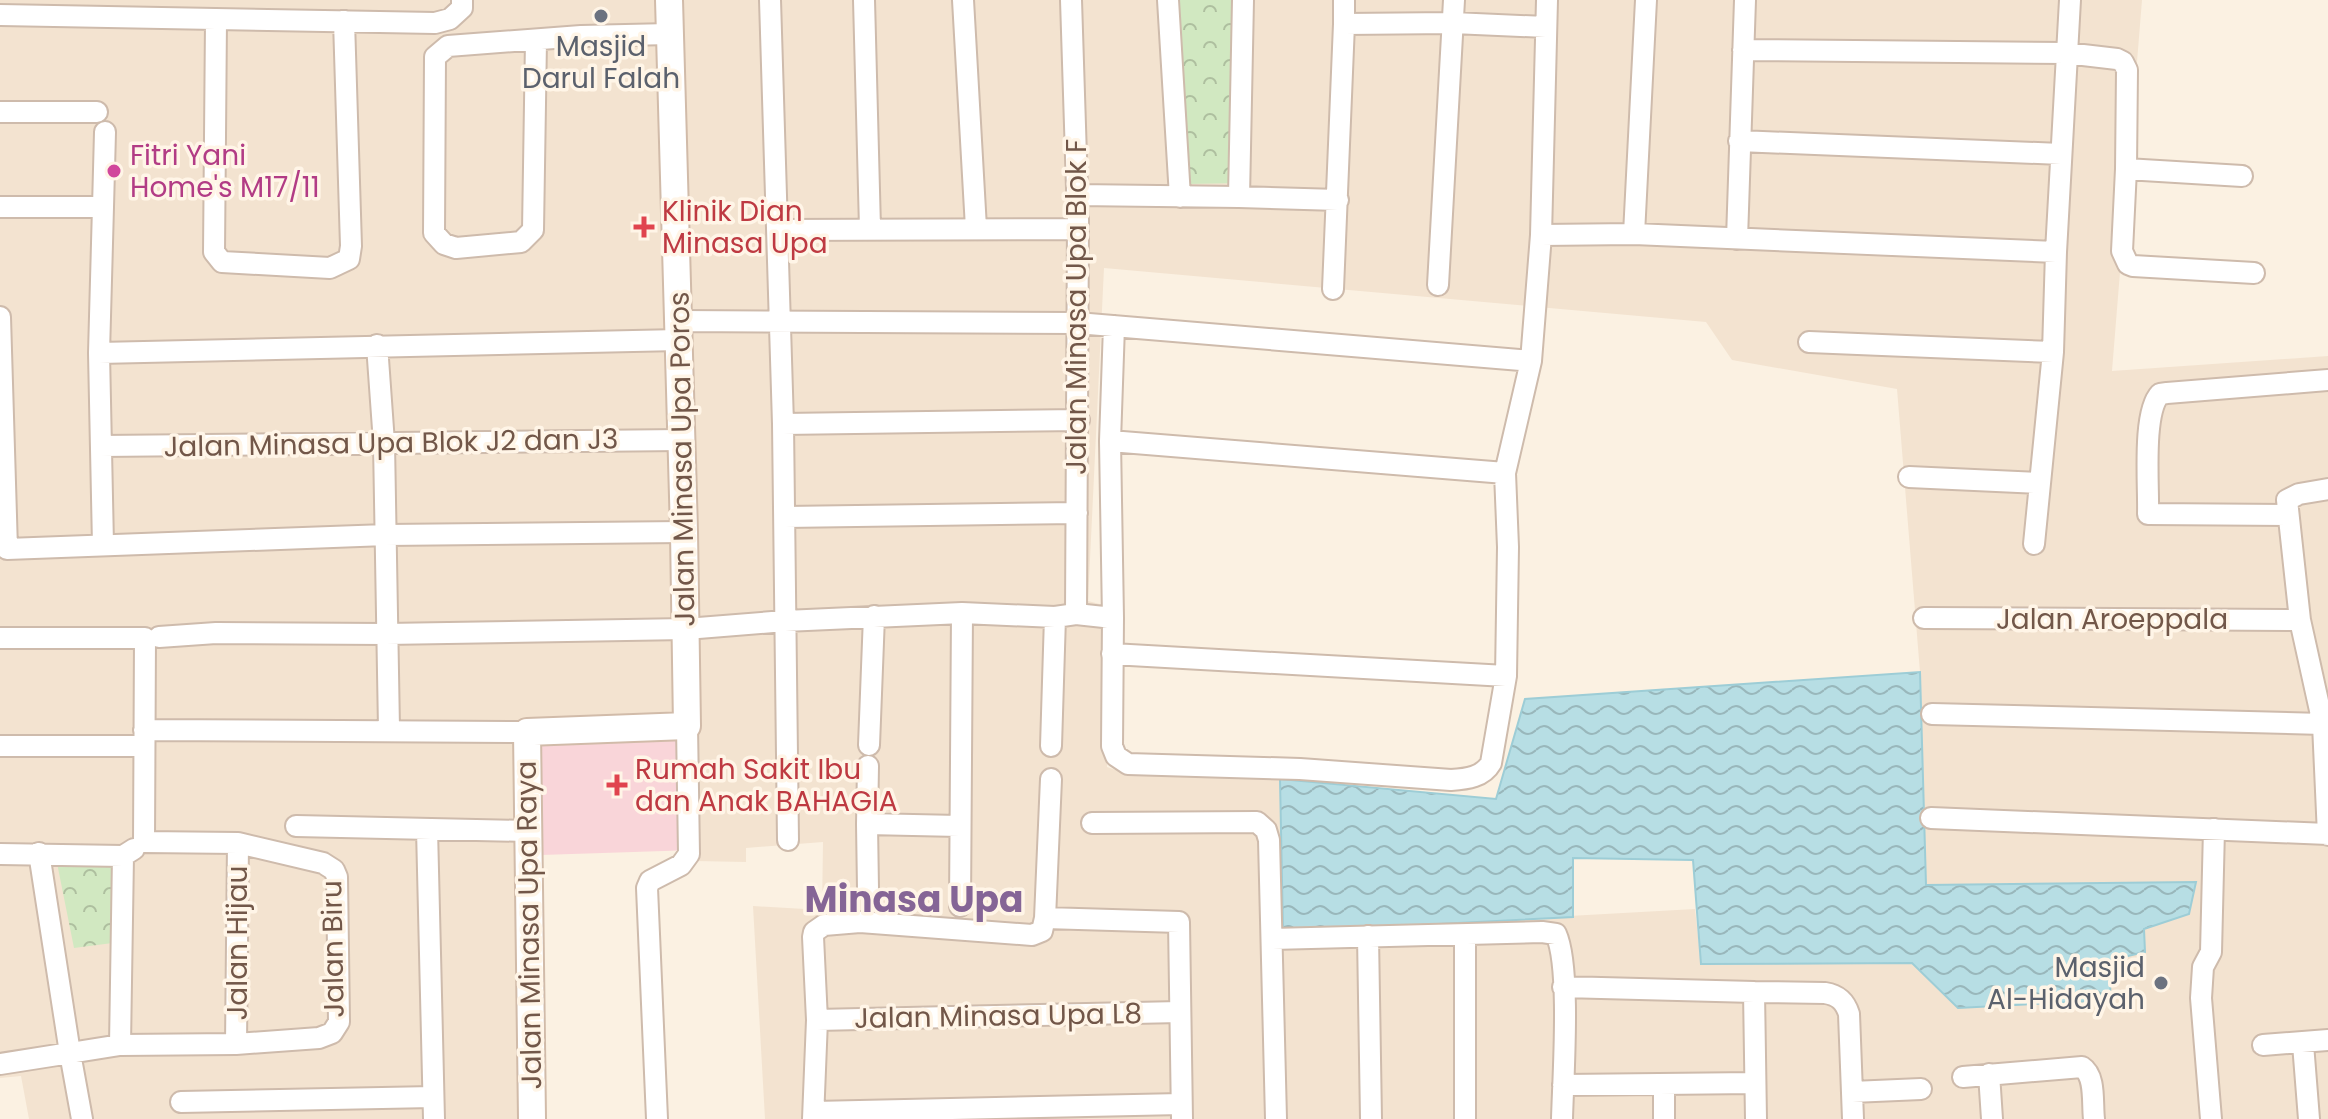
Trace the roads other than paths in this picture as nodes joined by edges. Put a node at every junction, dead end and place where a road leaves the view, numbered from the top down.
1 (462, 0) edge
2 (669, 0) edge
3 (770, 0) edge
4 (864, 0) edge
5 (963, 0) edge
6 (1071, 0) edge
7 (1168, 0) edge
8 (1243, 0) edge
9 (1344, 0) edge
10 (1454, 0) edge
11 (1547, 0) edge
12 (1646, 0) edge
13 (1745, 0) edge
14 (2070, 0) edge
15 (0, 15) edge
16 (216, 20) junction
17 (344, 21) junction
18 (1453, 23) junction
19 (1344, 24) junction
20 (1546, 27) junction
21 (670, 34) junction
22 (536, 40) junction
23 (1743, 50) junction
24 (2066, 53) junction
25 (0, 112) edge
26 (97, 112) dead end
27 (105, 132) dead end
28 (1739, 141) junction
29 (2061, 154) junction
30 (2126, 169) junction
31 (2242, 176) dead end
32 (1077, 195) junction
33 (1180, 197) junction
34 (1239, 197) junction
35 (1338, 200) junction
36 (0, 207) edge
37 (103, 207) junction
38 (870, 228) junction
39 (976, 228) junction
40 (1078, 229) junction
41 (778, 230) junction
42 (1634, 234) junction
43 (1541, 235) junction
44 (1737, 239) junction
45 (2056, 252) junction
46 (2254, 273) dead end
47 (1438, 285) dead end
48 (1333, 289) dead end
49 (0, 317) edge
50 (781, 320) junction
51 (1077, 323) junction
52 (1114, 326) junction
53 (679, 331) junction
54 (1809, 342) dead end
55 (377, 345) junction
56 (2053, 352) junction
57 (99, 353) junction
58 (1531, 361) junction
59 (2328, 380) edge
60 (1079, 420) junction
61 (783, 424) junction
62 (682, 440) junction
63 (1110, 441) junction
64 (384, 443) junction
65 (101, 446) junction
66 (1505, 473) junction
67 (1909, 477) dead end
68 (2040, 483) junction
69 (2328, 489) edge
70 (2288, 507) junction
71 (1077, 513) junction
72 (785, 517) junction
73 (684, 532) junction
74 (386, 535) junction
75 (2034, 544) dead end
76 (103, 545) junction
77 (962, 613) junction
78 (874, 616) junction
79 (1066, 616) junction
80 (1113, 618) junction
81 (1924, 618) dead end
82 (2300, 620) junction
83 (785, 621) junction
84 (686, 629) junction
85 (386, 634) junction
86 (152, 637) junction
87 (0, 638) edge
88 (1112, 654) junction
89 (1506, 676) junction
90 (1932, 714) dead end
91 (2323, 724) junction
92 (687, 726) junction
93 (389, 729) junction
94 (527, 732) junction
95 (144, 738) junction
96 (0, 746) edge
97 (1051, 746) dead end
98 (1051, 779) dead end
99 (1931, 818) dead end
100 (1092, 823) dead end
101 (875, 824) junction
102 (296, 826) dead end
103 (959, 826) junction
104 (427, 829) junction
105 (2214, 829) junction
106 (526, 831) junction
107 (2328, 834) edge
108 (788, 840) dead end
109 (144, 842) junction
110 (238, 843) junction
111 (39, 853) junction
112 (0, 854) edge
113 (123, 856) junction
114 (868, 889) dead end
115 (960, 906) dead end
116 (1045, 918) junction
117 (1465, 935) junction
118 (1368, 936) junction
119 (1272, 939) junction
120 (1563, 987) junction
121 (1754, 992) junction
122 (1180, 1012) junction
123 (817, 1020) junction
124 (2328, 1040) edge
125 (236, 1044) junction
126 (2303, 1044) junction
127 (120, 1045) junction
128 (2263, 1045) dead end
129 (70, 1053) junction
130 (0, 1064) edge
131 (1989, 1074) junction
132 (1963, 1077) dead end
133 (1755, 1083) junction
134 (1563, 1085) junction
135 (1664, 1085) junction
136 (1921, 1089) dead end
137 (1852, 1092) junction
138 (433, 1097) junction
139 (181, 1102) dead end
140 (1182, 1111) edge
141 (814, 1116) edge
142 (82, 1119) edge
143 (434, 1119) edge
144 (532, 1119) edge
145 (657, 1119) edge
146 (1276, 1119) edge
147 (1371, 1119) edge
148 (1465, 1119) edge
149 (1562, 1119) edge
150 (1664, 1119) edge
151 (1756, 1119) edge
152 (1853, 1119) edge
153 (1992, 1119) edge
154 (2094, 1119) edge
155 (2211, 1119) edge
156 (2309, 1119) edge

1 - 17 street
2 - 21 street, Jalan Minasa Upa Poros
3 - 41 street
4 - 38 street
5 - 39 street
6 - 32 street, Jalan Minasa Upa Blok F
7 - 33 street
8 - 34 street
9 - 19 street
10 - 18 street
11 - 20 street
12 - 42 street
13 - 23 street
14 - 24 street
15 - 16 street
16 - 17 street
16 - 17 street
18 - 19 street
18 - 20 street
18 - 47 street
19 - 35 street
20 - 43 street
21 - 22 street
21 - 53 street, Jalan Minasa Upa Poros
22 - 22 street
23 - 24 street
23 - 28 street
24 - 29 street
24 - 30 street
25 - 26 street
27 - 37 street
28 - 29 street
28 - 44 street
29 - 45 street
30 - 31 street
30 - 46 street
32 - 33 street
32 - 40 street, Jalan Minasa Upa Blok F
33 - 34 street
34 - 35 street
35 - 48 street
36 - 37 street
37 - 57 street
38 - 39 street
38 - 41 street
39 - 40 street
40 - 51 street, Jalan Minasa Upa Blok F
41 - 50 street
42 - 43 street
42 - 44 street
43 - 58 street
44 - 45 street
45 - 56 street
49 - 76 street
50 - 51 street
50 - 53 street
50 - 61 street
51 - 52 street
51 - 60 street, Jalan Minasa Upa Blok F
52 - 58 street
52 - 63 street
53 - 55 street
53 - 62 street, Jalan Minasa Upa Poros
54 - 56 street
55 - 57 street
55 - 64 street
56 - 68 street
57 - 65 street
58 - 66 street
59 - 70 street
60 - 61 street
60 - 71 street, Jalan Minasa Upa Blok F
61 - 72 street
62 - 64 street, Jalan Minasa Upa Blok J2 dan J3
62 - 73 street, Jalan Minasa Upa Poros
63 - 66 street
63 - 80 street
64 - 65 street, Jalan Minasa Upa Blok J2 dan J3
64 - 74 street
65 - 76 street
66 - 89 street
67 - 68 street
68 - 75 street
69 - 70 street
70 - 82 street
71 - 72 street
71 - 79 street, Jalan Minasa Upa Blok F
72 - 83 street
73 - 74 street
73 - 84 street, Jalan Minasa Upa Poros
74 - 76 street
74 - 85 street
77 - 78 street
77 - 79 street
77 - 103 street
78 - 83 street
78 - 101 street
79 - 80 street
79 - 97 street, Jalan Minasa Upa Blok F
80 - 88 street
81 - 82 street, Jalan Aroeppala
82 - 91 street
83 - 84 street
83 - 108 street
84 - 85 street
84 - 92 street, Jalan Minasa Upa Poros
85 - 86 street
85 - 93 street
86 - 87 street
86 - 95 street
88 - 89 street
88 - 89 street
90 - 91 street
91 - 107 street
92 - 94 street
92 - 145 street
93 - 94 street
93 - 95 street
94 - 106 street, Jalan Minasa Upa Raya
95 - 96 street
95 - 109 street
98 - 116 street
99 - 105 street
100 - 119 street
101 - 103 street
101 - 114 street
102 - 104 street
103 - 115 street
104 - 106 street
104 - 138 street
105 - 107 street
105 - 155 street
106 - 144 street, Jalan Minasa Upa Raya
109 - 110 street, Jalan Biru
109 - 113 street
110 - 125 street, Jalan Hijau
110 - 125 street, Jalan Biru
111 - 112 street
111 - 113 street
111 - 129 street
113 - 127 street
116 - 122 street
116 - 123 street
117 - 118 street
117 - 120 street
117 - 148 street
118 - 119 street
118 - 147 street
119 - 146 street
120 - 121 street
120 - 134 street
121 - 133 street
121 - 137 street
122 - 123 street, Jalan Minasa Upa L8
122 - 140 street
123 - 141 street
124 - 126 street
125 - 127 street, Jalan Biru
126 - 128 street
126 - 156 street
127 - 129 street, Jalan Biru
129 - 130 street, Jalan Biru
129 - 142 street
131 - 132 street
131 - 153 street
131 - 154 street
133 - 135 street
133 - 151 street
134 - 135 street
134 - 149 street
135 - 150 street
136 - 137 street
137 - 152 street
138 - 139 street
138 - 143 street
140 - 141 street

